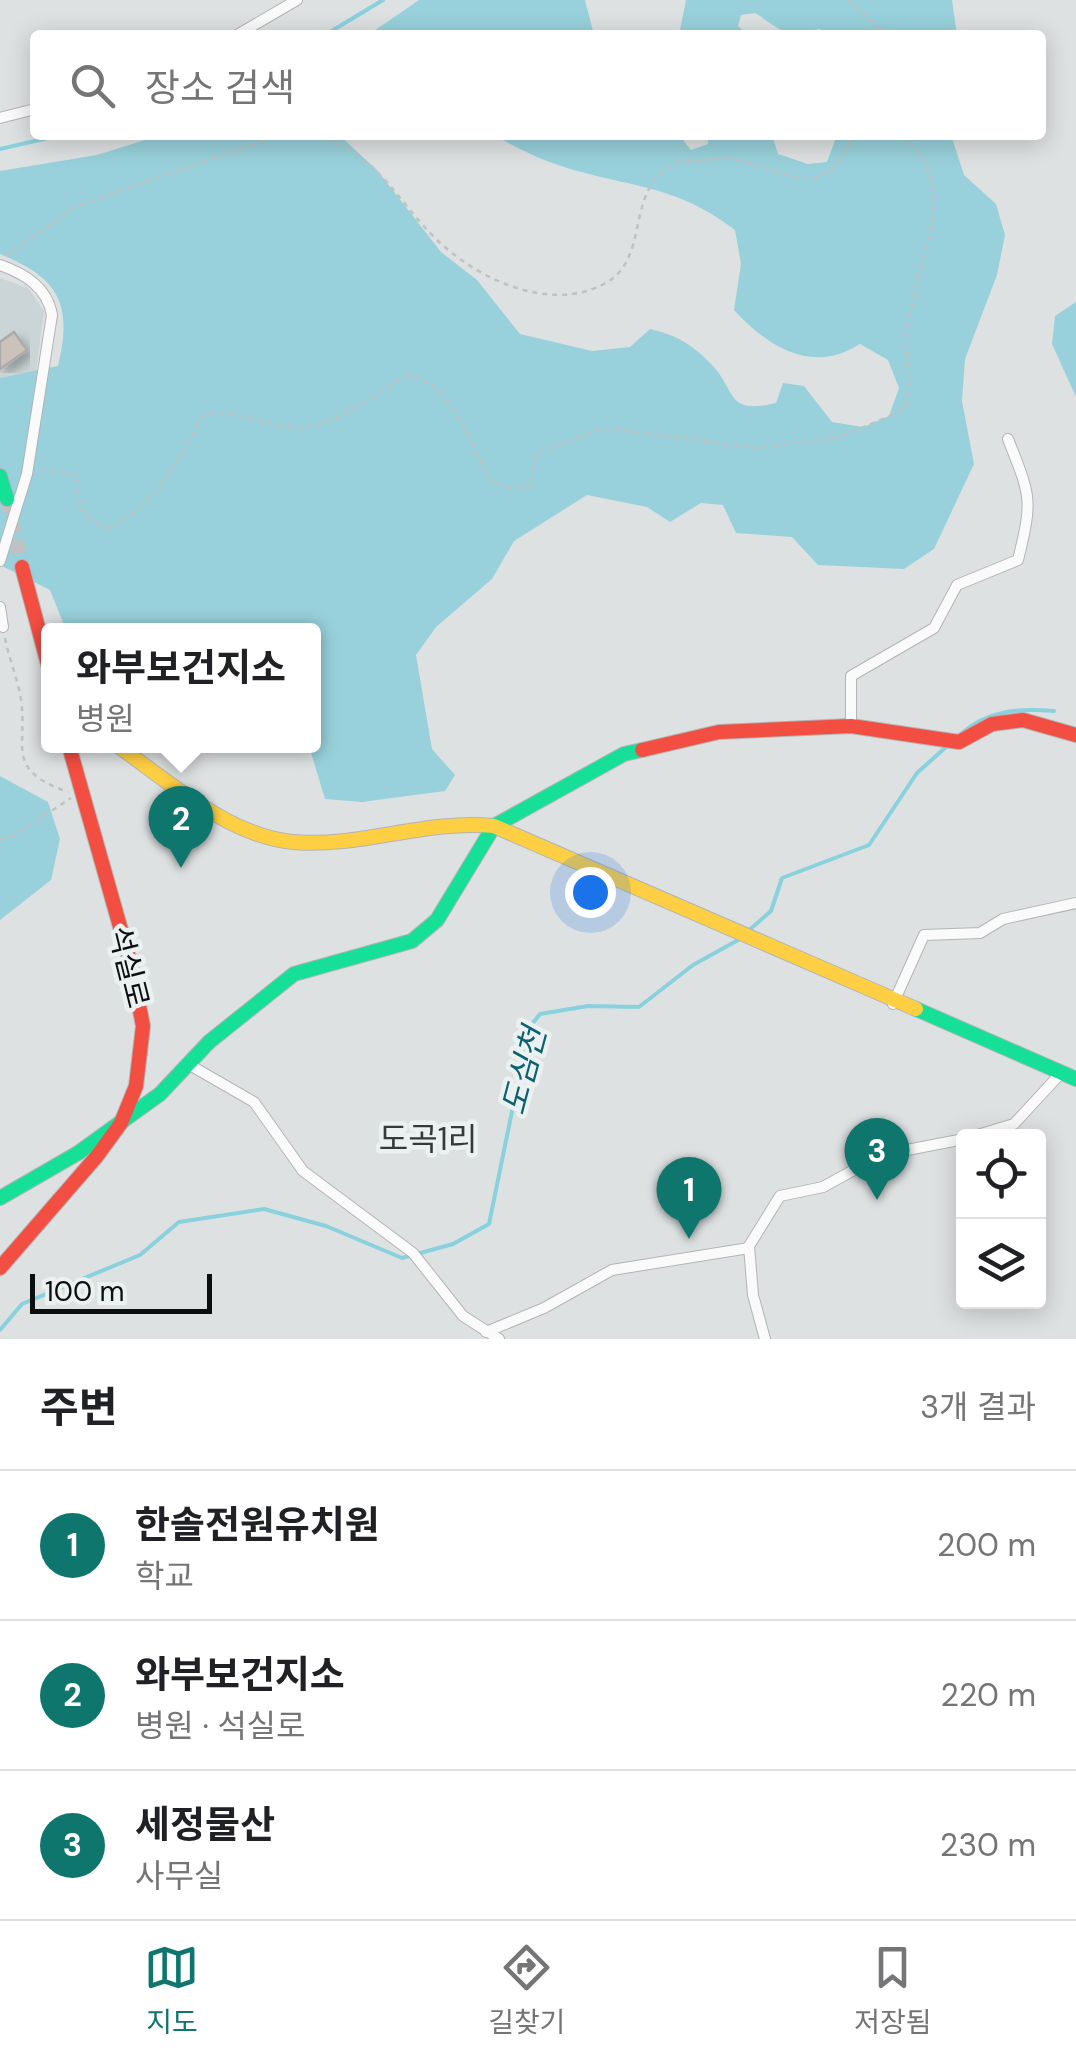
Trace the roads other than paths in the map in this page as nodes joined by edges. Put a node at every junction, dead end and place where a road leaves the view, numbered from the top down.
1 (297, 0) edge
2 (246, 30) edge
3 (30, 110) edge
4 (0, 118) edge
5 (0, 263) edge
6 (1008, 439) dead end
7 (0, 476) edge
8 (6, 499) dead end
9 (0, 562) edge
10 (22, 567) tunnel mouth
11 (0, 607) edge
12 (3, 627) road end
13 (41, 641) edge
14 (851, 726) junction
15 (1076, 735) edge
16 (71, 753) edge
17 (129, 753) edge
18 (494, 826) junction
19 (1076, 903) edge
20 (893, 1004) junction
21 (188, 1064) junction
22 (1071, 1075) edge
23 (121, 1123) junction
24 (997, 1129) edge
25 (956, 1141) edge
26 (0, 1198) edge
27 (750, 1248) junction
28 (5, 1251) edge
29 (0, 1268) edge
30 (486, 1332) junction
31 (499, 1339) edge
32 (765, 1339) edge

1 - 2 street
3 - 4 street
5 - 9 street
6 - 14 street
7 - 8 street
10 - 13 street
11 - 12 street
14 - 15 street
14 - 18 street
16 - 23 street, 석실로
17 - 18 street
18 - 20 street
18 - 21 street
19 - 20 street
20 - 22 street
21 - 23 street
21 - 30 street
22 - 24 street
23 - 26 street
23 - 28 street, 석실로
25 - 27 street
27 - 30 street
27 - 32 street
28 - 29 street, 석실로
30 - 31 street

